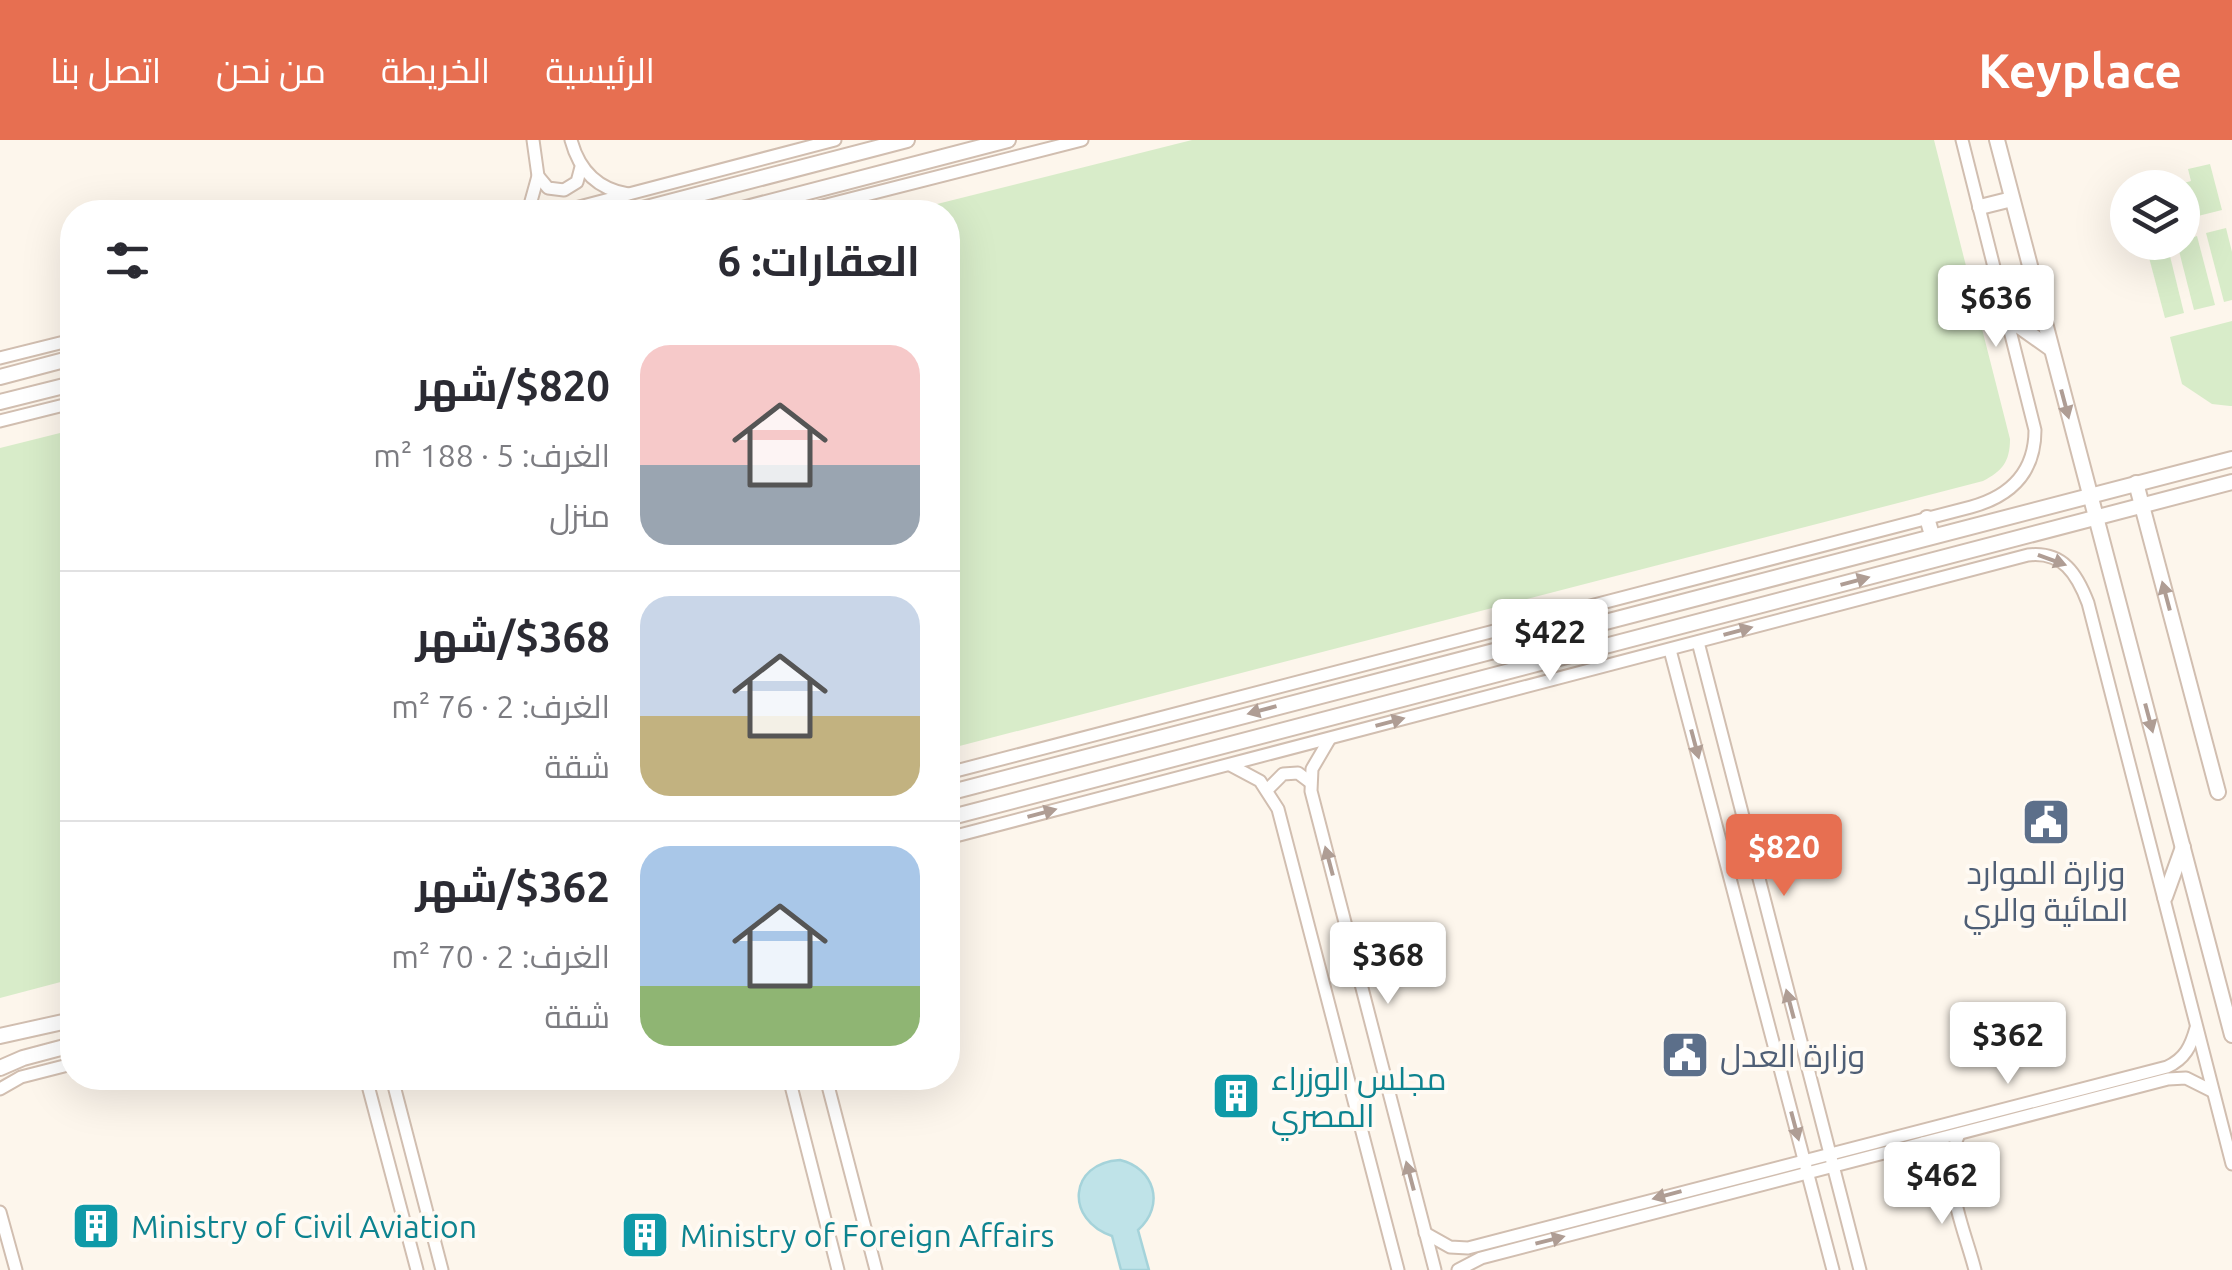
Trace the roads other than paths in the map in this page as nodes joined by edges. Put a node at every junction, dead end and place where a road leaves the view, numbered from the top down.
1 (533, 140) edge
2 (571, 140) edge
3 (835, 140) edge
4 (906, 140) edge
5 (1008, 140) edge
6 (1082, 140) edge
7 (1962, 140) edge
8 (1997, 140) edge
9 (582, 167) junction
10 (538, 176) junction
11 (632, 194) junction
12 (2012, 199) junction
13 (531, 200) edge
14 (608, 200) edge
15 (677, 200) edge
16 (777, 200) edge
17 (846, 200) edge
18 (1980, 207) junction
19 (2009, 320) junction
20 (60, 343) edge
21 (2050, 348) junction
22 (0, 358) edge
23 (60, 361) edge
24 (0, 377) edge
25 (60, 387) edge
26 (0, 402) edge
27 (60, 406) edge
28 (0, 421) edge
29 (2229, 459) edge
30 (2232, 482) edge
31 (2136, 483) junction
32 (2089, 495) junction
33 (2142, 505) junction
34 (2095, 516) junction
35 (1927, 518) junction
36 (1932, 535) junction
37 (1939, 559) junction
38 (1944, 578) junction
39 (1698, 642) junction
40 (1670, 650) junction
41 (1209, 724) junction
42 (1330, 739) junction
43 (1215, 748) junction
44 (1186, 755) junction
45 (1230, 765) junction
46 (960, 770) edge
47 (1192, 774) junction
48 (1310, 782) junction
49 (1268, 789) junction
50 (960, 790) edge
51 (2218, 792) dead end
52 (960, 815) edge
53 (960, 835) edge
54 (2184, 846) junction
55 (2164, 897) junction
56 (60, 1023) edge
57 (2196, 1028) junction
58 (2232, 1035) edge
59 (0, 1036) edge
60 (60, 1048) edge
61 (60, 1067) edge
62 (0, 1068) edge
63 (0, 1090) edge
64 (369, 1090) edge
65 (395, 1090) edge
66 (792, 1090) edge
67 (829, 1090) edge
68 (2212, 1091) junction
69 (1959, 1134) junction
70 (1922, 1143) junction
71 (1831, 1160) junction
72 (2232, 1164) edge
73 (1806, 1166) junction
74 (1949, 1172) junction
75 (0, 1212) edge
76 (1425, 1233) junction
77 (16, 1270) edge
78 (416, 1270) edge
79 (442, 1270) edge
80 (838, 1270) edge
81 (876, 1270) edge
82 (1398, 1270) edge
83 (1435, 1270) edge
84 (1458, 1270) edge
85 (1833, 1270) edge
86 (1860, 1270) edge
87 (1975, 1270) edge

1 - 10 street
2 - 9 street
3 - 11 street
4 - 15 street
5 - 16 street
6 - 17 street
7 - 18 street
8 - 12 street
9 - 10 street
9 - 11 street
10 - 13 street
11 - 14 street
12 - 18 street
12 - 21 street
18 - 19 street
19 - 21 street
19 - 35 street
20 - 22 street
21 -> 32 street
23 - 24 street
25 - 26 street
27 - 28 street
29 - 31 street
30 - 33 street
31 - 32 street
31 - 33 street
32 - 34 street
32 - 36 street
33 - 34 street
51 -> 33 street
34 - 37 street
34 -> 54 street
35 - 36 street
35 - 46 street
36 -> 41 street
37 - 38 street
43 -> 37 street
39 -> 38 street
38 -> 55 street
39 - 40 street
71 -> 39 street
42 -> 40 street
40 -> 73 street
41 - 43 street
41 - 50 street
42 - 45 street
42 - 48 street
43 - 44 street
44 - 47 street
44 - 52 street
45 - 47 street
45 - 49 street
53 -> 47 street
48 - 49 street
76 -> 48 street
49 - 82 street
54 - 55 street
54 - 58 street
55 - 57 street
56 - 59 street
57 - 68 street
57 - 71 street
60 - 62 street
61 - 63 street
64 - 78 street
65 - 79 street
66 - 80 street
67 - 81 street
68 - 69 street
68 - 72 street
69 - 70 street
69 - 74 street
70 - 71 street
70 - 74 street
71 - 73 street
71 - 86 street
73 -> 76 street
84 -> 73 street
73 - 85 street
74 - 87 street
75 - 77 street
76 - 83 street

